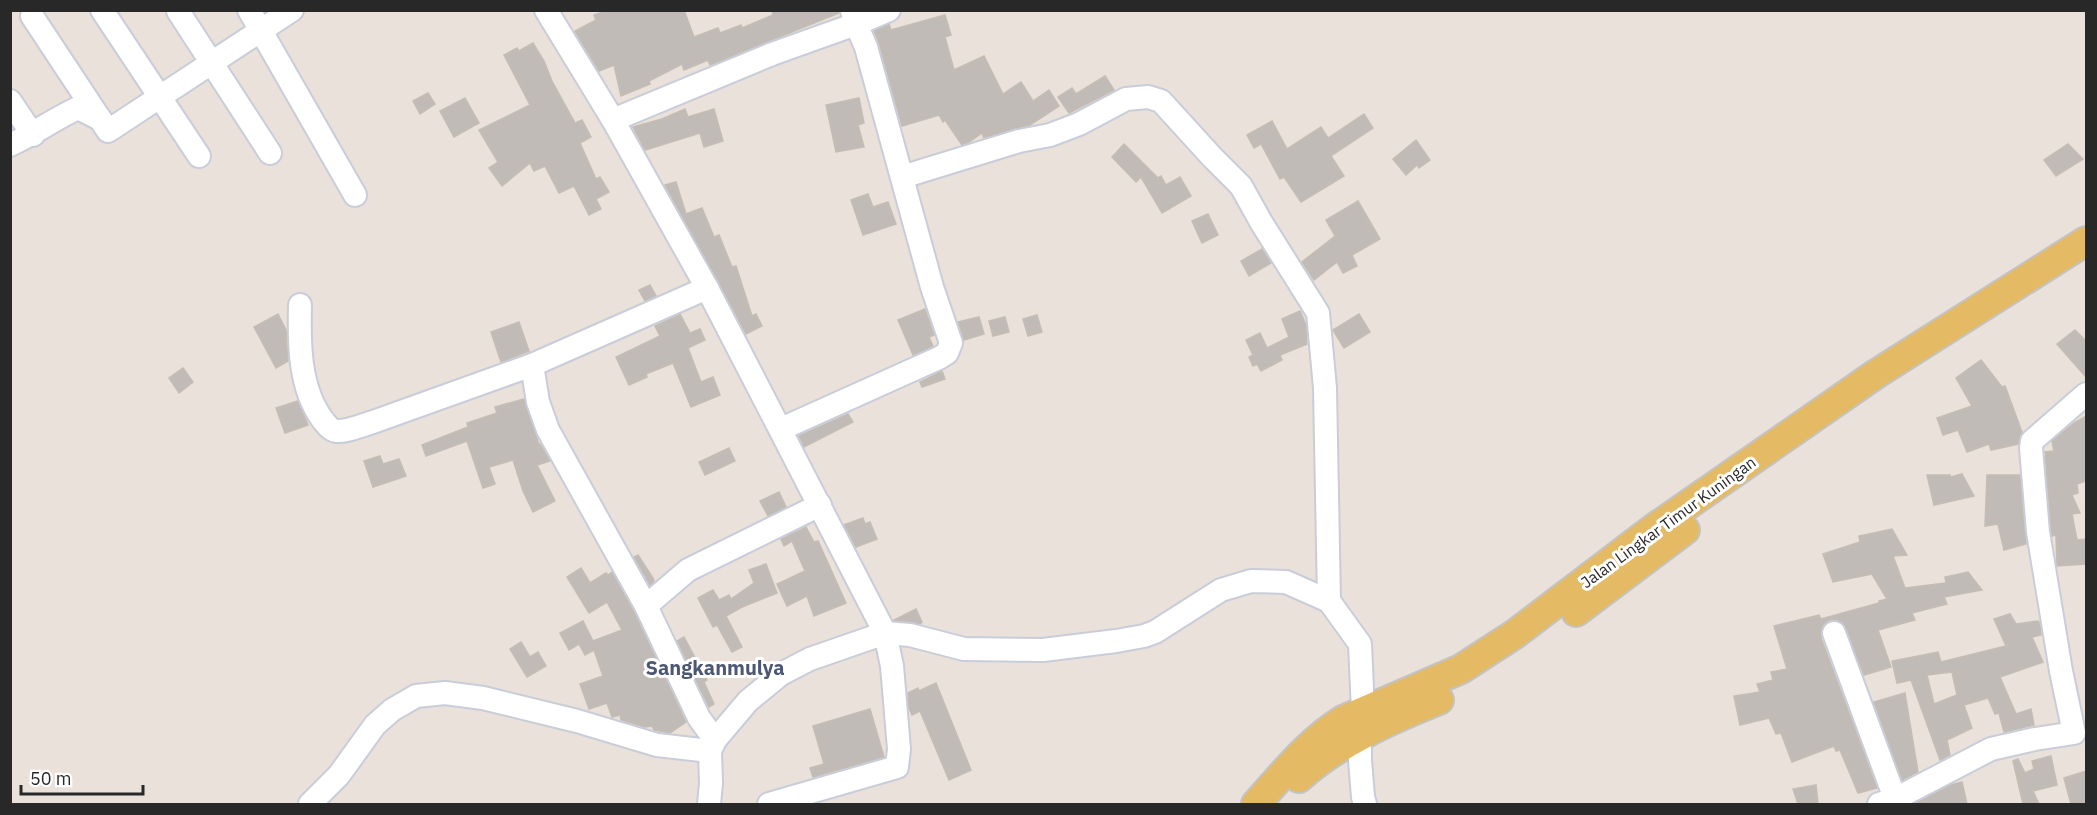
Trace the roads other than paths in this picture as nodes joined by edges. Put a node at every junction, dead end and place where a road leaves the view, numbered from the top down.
1 (102, 10) edge
2 (249, 10) edge
3 (292, 10) edge
4 (546, 10) edge
5 (889, 10) edge
6 (178, 11) edge
7 (32, 16) dead end
8 (853, 17) edge
9 (262, 30) junction
10 (213, 63) junction
11 (161, 97) junction
12 (10, 101) edge
13 (100, 119) junction
14 (613, 120) junction
15 (33, 135) junction
16 (10, 145) edge
17 (270, 153) dead end
18 (199, 156) dead end
19 (902, 177) junction
20 (355, 195) dead end
21 (2086, 241) edge
22 (2086, 263) edge
23 (706, 288) junction
24 (300, 305) dead end
25 (532, 365) junction
26 (2086, 394) edge
27 (781, 429) junction
28 (820, 505) junction
29 (1329, 601) junction
30 (646, 606) junction
31 (885, 633) junction
32 (1834, 633) dead end
33 (1362, 724) junction
34 (2080, 730) edge
35 (712, 746) junction
36 (1890, 803) edge
37 (310, 804) edge
38 (709, 804) edge
39 (769, 804) edge
40 (1256, 804) edge
41 (1277, 804) edge
42 (1365, 804) edge

1 - 11 street
2 - 9 street
3 - 9 street
4 - 14 street
5 - 8 street
6 - 10 street
7 - 13 street
8 - 14 street
8 - 19 street
9 - 10 street
9 - 20 street
10 - 11 street
10 - 17 street
11 - 13 street
11 - 18 street
12 - 15 street
13 - 15 street
14 - 23 street
15 - 16 street
19 - 27 street
19 - 29 street
21 - 33 main road, Jalan Lingkar Timur Kuningan
22 - 33 main road, Jalan Lingkar Timur Kuningan
23 - 25 street
23 - 27 street
24 - 25 street
25 - 30 street
26 - 34 street
27 - 28 street
28 - 30 street
28 - 31 street
29 - 31 street
29 - 33 street
30 - 35 street
31 - 35 street
31 - 39 street
32 - 36 street
33 - 40 main road, Jalan Lingkar Timur Kuningan
33 - 41 main road, Jalan Lingkar Timur Kuningan
33 - 42 street
34 - 36 street
35 - 37 street
35 - 38 street

